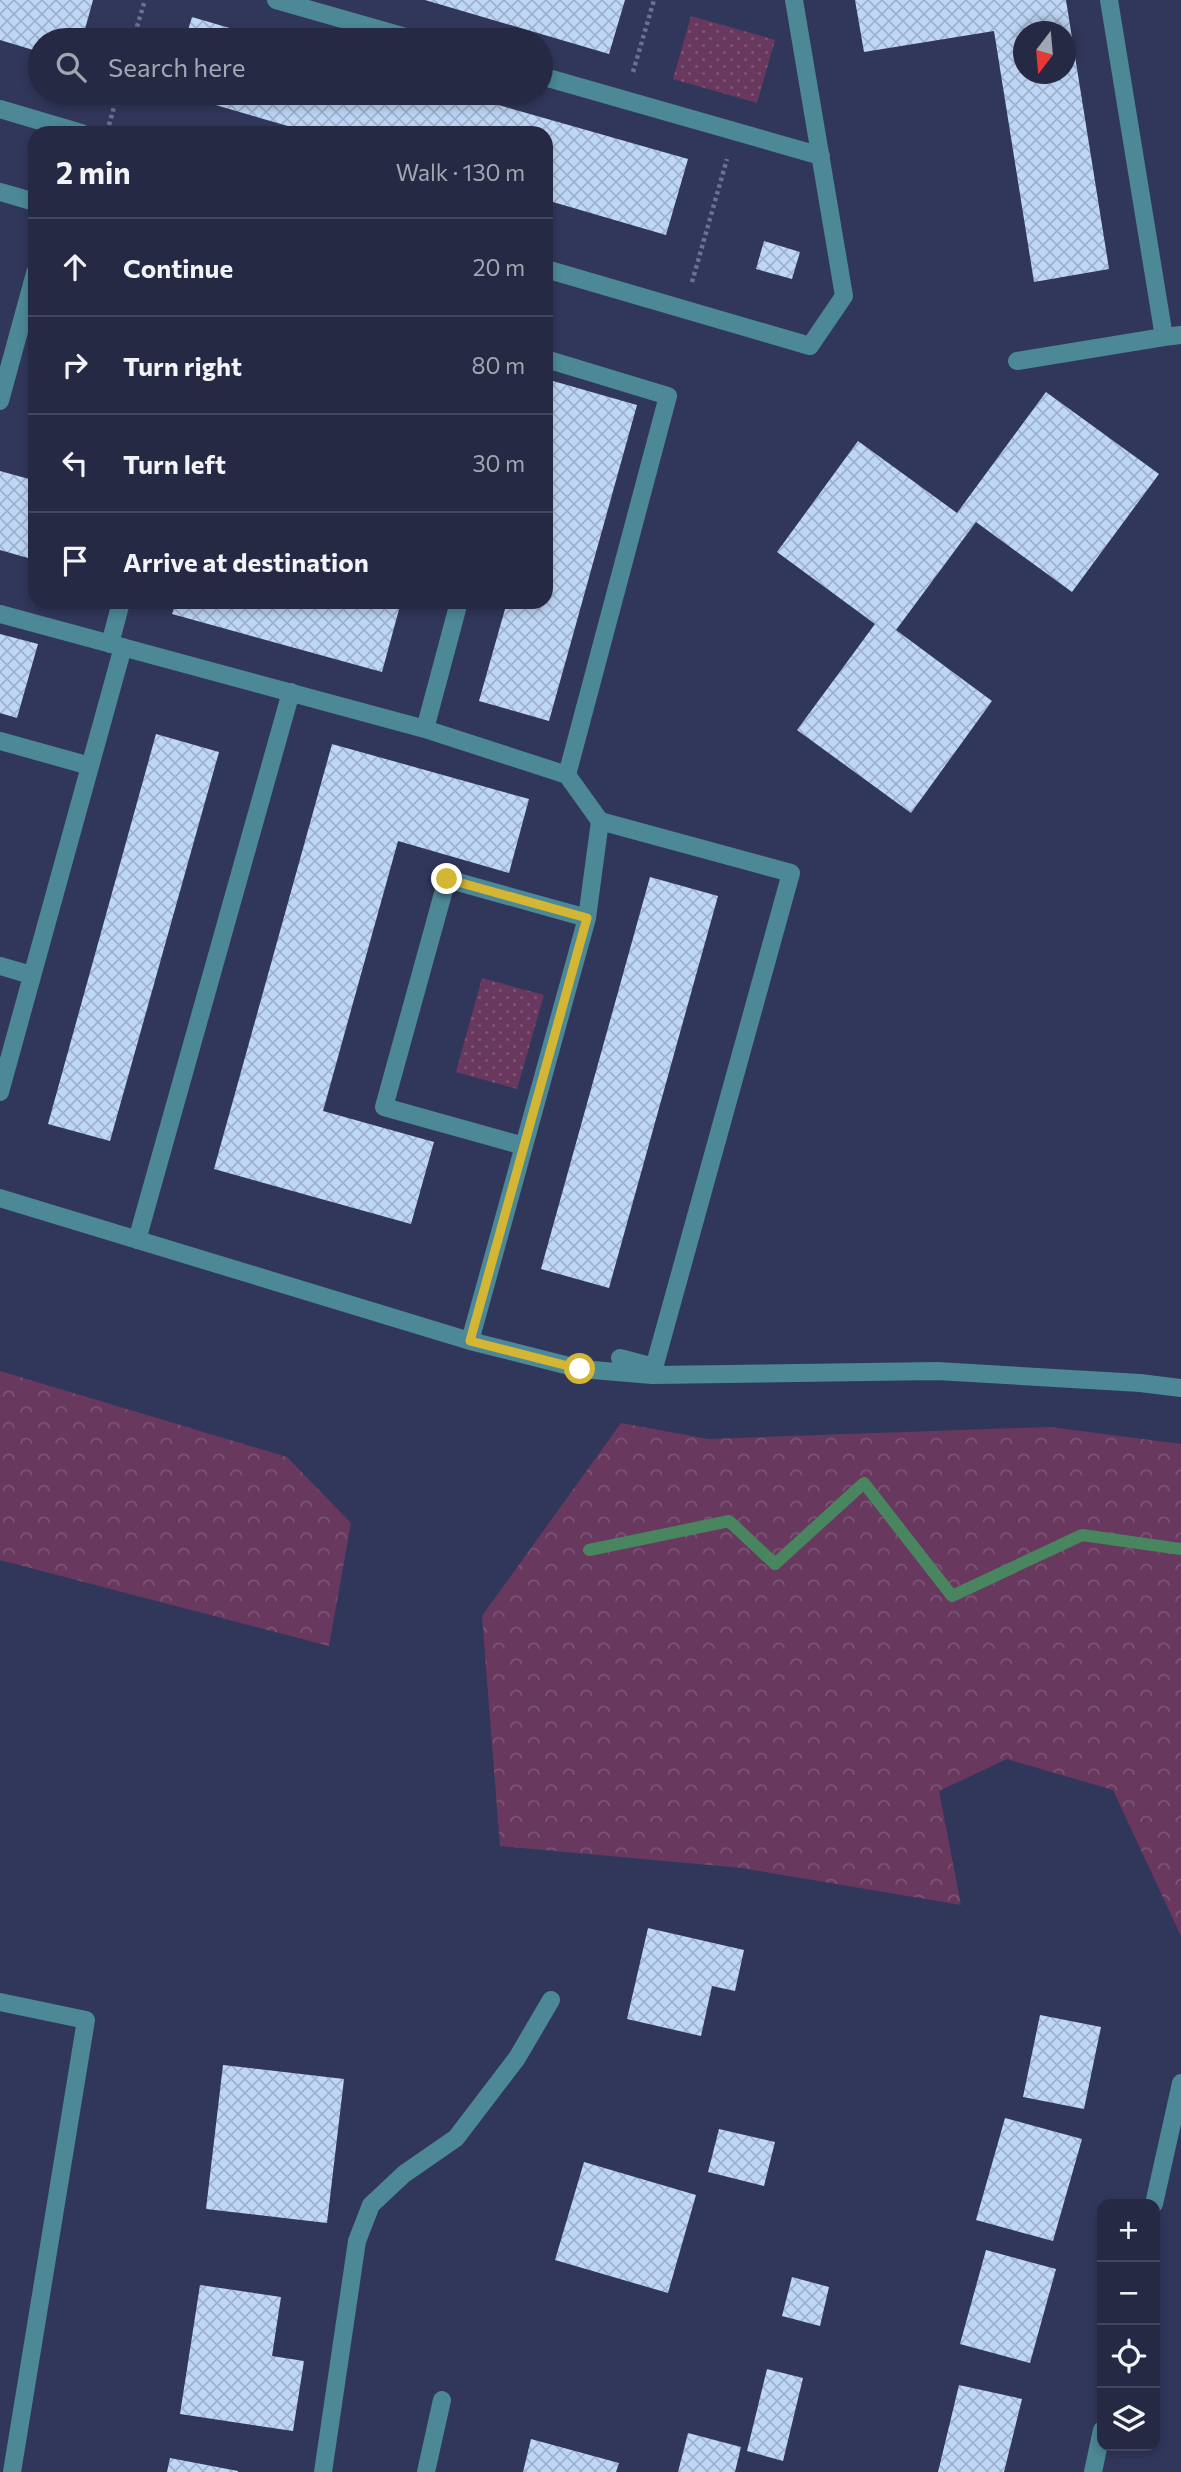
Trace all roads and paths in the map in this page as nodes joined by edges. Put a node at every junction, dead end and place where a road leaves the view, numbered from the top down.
1 (145, 0) edge
2 (276, 0) edge
3 (654, 0) edge
4 (794, 0) edge
5 (1109, 0) edge
6 (137, 28) edge
7 (374, 28) edge
8 (553, 79) edge
9 (625, 100) junction
10 (114, 105) edge
11 (0, 109) edge
12 (57, 126) edge
13 (108, 126) edge
14 (735, 132) junction
15 (821, 156) junction
16 (0, 192) edge
17 (28, 200) edge
18 (553, 271) edge
19 (28, 299) edge
20 (684, 309) junction
21 (1172, 336) edge
22 (553, 361) edge
23 (1017, 361) dead end
24 (0, 401) edge
25 (120, 609) edge
26 (457, 609) edge
27 (0, 614) edge
28 (116, 645) junction
29 (290, 692) junction
30 (425, 729) junction
31 (0, 741) edge
32 (90, 766) junction
33 (567, 775) junction
34 (600, 821) junction
35 (587, 918) junction
36 (0, 966) edge
37 (31, 975) junction
38 (0, 1092) edge
39 (524, 1146) junction
40 (0, 1198) edge
41 (137, 1240) junction
42 (470, 1341) junction
43 (620, 1358) dead end
44 (653, 1371) junction
45 (1181, 1388) edge
46 (551, 2000) dead end
47 (0, 2002) edge
48 (1181, 2083) edge
49 (1179, 2104) edge
50 (1154, 2199) edge
51 (442, 2400) dead end
52 (1098, 2451) edge
53 (12, 2472) edge
54 (323, 2472) edge
55 (426, 2472) edge
56 (1093, 2472) edge

1 - 6 path
2 - 7 street
3 - 9 path
4 - 15 street
5 - 21 street
8 - 9 street
9 - 14 street
10 - 13 path
11 - 12 street
14 - 15 street
14 - 20 path
15 - 20 street
16 - 17 street
18 - 20 street
19 - 24 street
21 - 23 street
22 - 33 street
25 - 28 street
26 - 30 street
27 - 28 street
28 - 29 street
28 - 32 street
29 - 30 street
29 - 41 street
30 - 33 street
31 - 32 street
32 - 37 street
33 - 34 street
34 - 35 street
34 - 44 street
35 - 39 street
35 - 39 street
36 - 37 street
37 - 38 street
39 - 42 street
40 - 41 street
41 - 42 street
42 - 44 street
43 - 44 street
44 - 45 street
46 - 54 street
47 - 53 street
48 - 49 street
49 - 50 street
51 - 55 street
52 - 56 street

